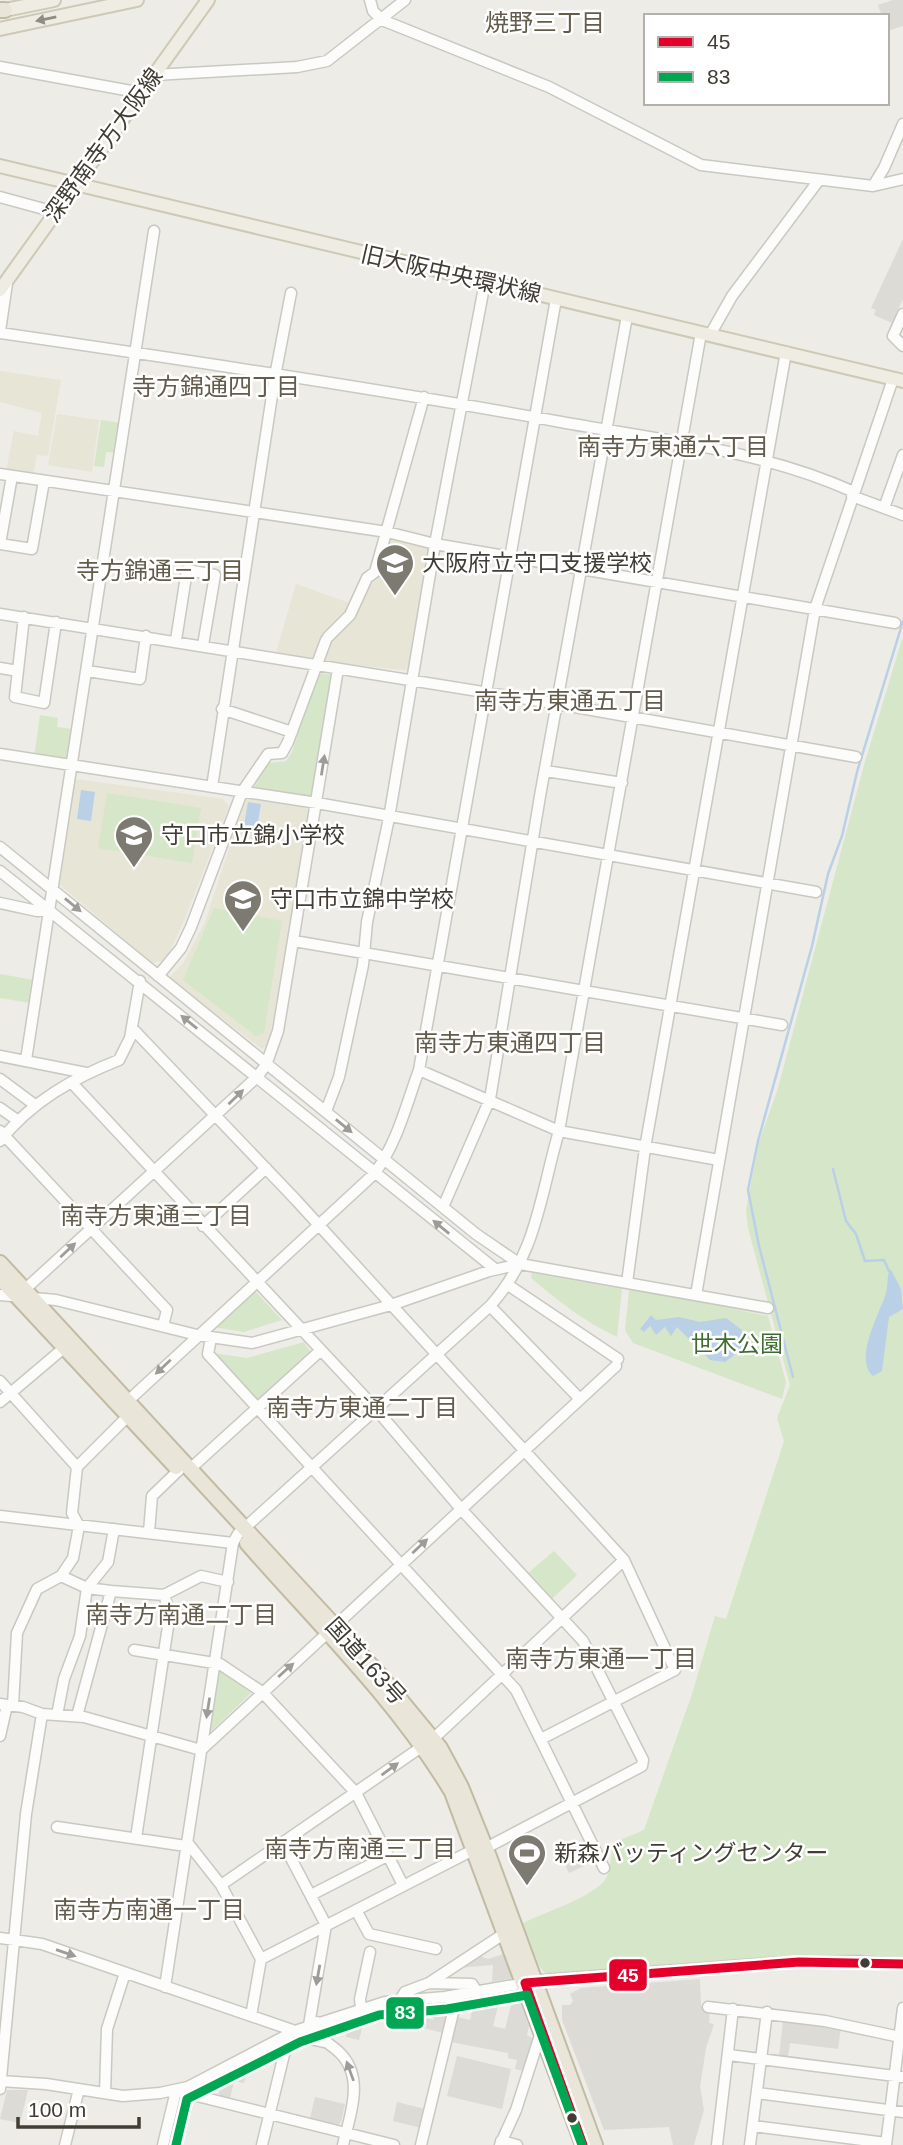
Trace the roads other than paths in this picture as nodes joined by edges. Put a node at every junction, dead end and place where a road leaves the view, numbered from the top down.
1 (54, 0) edge
2 (137, 0) edge
3 (208, 0) edge
4 (370, 0) edge
5 (405, 0) edge
6 (2, 10) edge
7 (382, 20) junction
8 (0, 29) edge
9 (0, 67) edge
10 (154, 75) junction
11 (142, 93) junction
12 (903, 124) edge
13 (0, 166) edge
14 (903, 179) edge
15 (819, 180) junction
16 (76, 185) junction
17 (873, 186) junction
18 (0, 197) edge
19 (55, 212) junction
20 (154, 231) dead end
21 (485, 282) junction
22 (4, 285) edge
23 (292, 293) dead end
24 (556, 299) junction
25 (903, 314) edge
26 (627, 316) junction
27 (0, 332) edge
28 (705, 334) junction
29 (903, 346) edge
30 (786, 352) junction
31 (136, 353) junction
32 (275, 376) junction
33 (898, 380) edge
34 (424, 397) junction
35 (462, 405) junction
36 (534, 417) junction
37 (606, 430) junction
38 (682, 441) junction
39 (903, 455) edge
40 (768, 461) junction
41 (0, 474) edge
42 (12, 476) junction
43 (44, 481) junction
44 (116, 493) junction
45 (853, 494) junction
46 (884, 508) junction
47 (255, 512) junction
48 (903, 515) edge
49 (387, 532) junction
50 (435, 544) junction
51 (508, 555) junction
52 (582, 567) junction
53 (657, 580) junction
54 (745, 596) junction
55 (814, 609) junction
56 (0, 614) edge
57 (24, 617) junction
58 (56, 622) junction
59 (894, 623) dead end
60 (93, 628) junction
61 (146, 636) junction
62 (176, 640) junction
63 (204, 645) junction
64 (232, 651) junction
65 (317, 665) junction
66 (0, 668) edge
67 (338, 669) junction
68 (18, 671) junction
69 (87, 671) junction
70 (411, 680) junction
71 (485, 692) junction
72 (558, 704) junction
73 (222, 709) junction
74 (633, 717) junction
75 (719, 731) junction
76 (292, 732) junction
77 (791, 747) junction
78 (0, 754) edge
79 (856, 757) dead end
80 (72, 765) junction
81 (545, 771) junction
82 (622, 783) junction
83 (212, 787) junction
84 (242, 793) junction
85 (317, 803) junction
86 (390, 818) junction
87 (462, 828) junction
88 (533, 842) junction
89 (0, 847) edge
90 (606, 855) junction
91 (694, 870) junction
92 (0, 871) edge
93 (766, 883) junction
94 (53, 889) junction
95 (817, 892) dead end
96 (0, 904) edge
97 (50, 909) junction
98 (294, 941) junction
99 (365, 953) junction
100 (438, 965) junction
101 (158, 976) junction
102 (509, 977) junction
103 (140, 981) junction
104 (583, 992) junction
105 (670, 1007) junction
106 (743, 1019) junction
107 (782, 1025) dead end
108 (132, 1028) junction
109 (0, 1056) edge
110 (26, 1060) junction
111 (266, 1065) junction
112 (419, 1070) junction
113 (86, 1073) junction
114 (257, 1077) junction
115 (0, 1079) edge
116 (72, 1083) junction
117 (490, 1099) junction
118 (35, 1105) junction
119 (0, 1108) edge
120 (326, 1111) junction
121 (216, 1116) junction
122 (17, 1120) junction
123 (559, 1131) junction
124 (2, 1135) edge
125 (645, 1148) junction
126 (385, 1160) junction
127 (719, 1160) junction
128 (266, 1168) junction
129 (154, 1172) junction
130 (374, 1174) junction
131 (443, 1207) junction
132 (318, 1225) junction
133 (203, 1226) junction
134 (92, 1228) junction
135 (0, 1263) edge
136 (520, 1265) junction
137 (495, 1269) junction
138 (0, 1278) edge
139 (255, 1282) junction
140 (627, 1283) junction
141 (508, 1286) junction
142 (25, 1294) junction
143 (0, 1296) edge
144 (696, 1296) junction
145 (391, 1305) junction
146 (490, 1306) junction
147 (768, 1308) dead end
148 (163, 1326) junction
149 (303, 1330) junction
150 (197, 1335) junction
151 (211, 1338) junction
152 (65, 1347) junction
153 (320, 1351) junction
154 (437, 1353) junction
155 (0, 1381) edge
156 (10, 1392) junction
157 (579, 1398) junction
158 (129, 1400) junction
159 (0, 1402) edge
160 (257, 1407) junction
161 (375, 1408) junction
162 (128, 1416) junction
163 (524, 1450) junction
164 (77, 1467) junction
165 (311, 1467) junction
166 (185, 1470) junction
167 (461, 1508) junction
168 (0, 1516) edge
169 (79, 1526) junction
170 (114, 1529) junction
171 (149, 1532) junction
172 (239, 1535) junction
173 (624, 1560) junction
174 (400, 1565) junction
175 (61, 1576) junction
176 (228, 1582) junction
177 (87, 1588) junction
178 (111, 1591) junction
179 (164, 1595) junction
180 (564, 1618) junction
181 (331, 1629) junction
182 (134, 1650) dead end
183 (164, 1654) junction
184 (215, 1663) junction
185 (502, 1675) junction
186 (262, 1692) junction
187 (614, 1700) junction
188 (7, 1705) edge
189 (42, 1714) junction
190 (57, 1715) junction
191 (78, 1716) junction
192 (0, 1736) edge
193 (152, 1736) junction
194 (541, 1739) junction
195 (428, 1742) junction
196 (201, 1750) junction
197 (356, 1793) junction
198 (571, 1803) junction
199 (57, 1827) dead end
200 (136, 1838) junction
201 (283, 1843) junction
202 (186, 1844) junction
203 (480, 1849) junction
204 (387, 1856) junction
205 (604, 1868) dead end
206 (221, 1885) junction
207 (403, 1885) junction
208 (311, 1895) junction
209 (356, 1910) junction
210 (326, 1925) junction
211 (505, 1933) junction
212 (0, 1938) edge
213 (16, 1940) junction
214 (436, 1949) dead end
215 (370, 1952) dead end
216 (261, 1959) junction
217 (903, 1964) edge
218 (125, 1973) junction
219 (530, 1982) junction
220 (429, 1983) junction
221 (165, 1987) junction
222 (477, 1992) junction
223 (457, 1996) junction
224 (400, 2000) junction
225 (708, 2007) dead end
226 (361, 2008) junction
227 (733, 2009) junction
228 (767, 2012) junction
229 (903, 2014) edge
230 (251, 2016) junction
231 (313, 2024) junction
232 (542, 2028) junction
233 (292, 2033) junction
234 (900, 2037) junction
235 (324, 2042) junction
236 (729, 2055) junction
237 (762, 2059) junction
238 (899, 2076) edge
239 (1, 2084) edge
240 (79, 2089) junction
241 (176, 2091) junction
242 (105, 2093) junction
243 (757, 2093) junction
244 (890, 2110) junction
245 (903, 2112) edge
246 (270, 2114) junction
247 (753, 2126) junction
248 (346, 2133) junction
249 (501, 2143) edge
250 (886, 2144) edge
251 (65, 2145) edge
252 (163, 2145) edge
253 (262, 2145) edge
254 (343, 2145) edge
255 (394, 2145) edge
256 (421, 2145) edge
257 (517, 2145) edge
258 (583, 2145) edge
259 (595, 2145) edge
260 (717, 2145) edge
261 (751, 2145) edge

1 - 6 main road
2 -> 8 main road
3 - 10 main road, 深野南寺方大阪線
4 - 7 street
5 - 7 street
7 - 10 street
7 - 15 street
9 - 11 street
10 - 11 main road, 深野南寺方大阪線
11 - 16 main road, 深野南寺方大阪線
12 - 17 street
13 - 16 main road, 旧大阪中央環状線
14 - 17 street
15 - 17 street
15 - 28 street
16 - 19 main road, 深野南寺方大阪線
16 - 21 main road, 旧大阪中央環状線
18 - 19 street
19 - 22 main road, 深野南寺方大阪線
20 - 31 street
21 - 24 main road, 旧大阪中央環状線
21 - 35 street
22 - 27 street
23 - 32 street
24 - 26 main road, 旧大阪中央環状線
24 - 36 street
25 - 29 street
26 - 28 main road, 旧大阪中央環状線
26 - 37 street
27 - 31 street
28 - 30 main road, 旧大阪中央環状線
28 - 38 street
30 - 33 main road, 旧大阪中央環状線
30 - 40 street
31 - 32 street
31 - 44 street
32 - 34 street
32 - 47 street
33 - 45 street
34 - 35 street
34 - 49 street
35 - 36 street
35 - 50 street
36 - 37 street
36 - 51 street
37 - 38 street
37 - 52 street
38 - 40 street
38 - 53 street
39 - 46 street
40 - 45 street
40 - 54 street
41 - 42 street
42 - 43 street
42 - 43 street
43 - 44 street
44 - 47 street
44 - 60 street
45 - 46 street
45 - 55 street
46 - 48 street
47 - 49 street
47 - 64 street
49 - 50 street
49 - 65 street
50 - 51 street
50 - 70 street
51 - 52 street
51 - 71 street
52 - 53 street
52 - 72 street
53 - 54 street
53 - 74 street
54 - 55 street
54 - 75 street
55 - 59 street
55 - 77 street
56 - 57 street
57 - 58 street
57 - 68 street
58 - 60 street
58 - 68 street
60 - 61 street
60 - 69 street
61 - 62 street
61 - 69 street
62 - 63 street
62 - 63 street
63 - 64 street
64 - 65 street
64 - 73 street
65 - 67 street
65 - 76 street
66 - 68 street
67 - 70 street
85 -> 67 street
69 - 80 street
70 - 71 street
70 - 86 street
71 - 72 street
71 - 87 street
72 - 74 street
72 - 81 street
73 - 76 street
73 - 83 street
74 - 75 street
74 - 82 street
75 - 77 street
75 - 91 street
76 - 84 street
77 - 79 street
77 - 93 street
78 - 80 street
80 - 83 street
80 - 94 street
81 - 82 street
81 - 88 street
82 - 90 street
83 - 84 street
84 - 85 street
84 - 101 street
85 - 86 street
85 - 98 street
86 - 87 street
86 - 99 street
87 - 88 street
87 - 100 street
88 - 90 street
88 - 102 street
89 - 94 street
90 - 91 street
90 - 104 street
91 - 93 street
91 - 105 street
92 - 97 street
93 - 95 street
93 - 106 street
94 - 97 street
94 -> 101 street
96 - 97 street
97 - 103 street
97 - 110 street
98 - 99 street
98 - 111 street
99 - 100 street
99 - 120 street
100 - 102 street
100 - 112 street
101 - 111 street
102 - 104 street
102 - 117 street
103 - 108 street
114 -> 103 street
104 - 105 street
104 - 123 street
105 - 106 street
105 - 125 street
106 - 107 street
106 - 127 street
108 - 113 street
108 - 121 street
109 - 110 street
110 - 113 street
111 - 114 street
111 - 120 street
112 - 117 street
112 - 126 street
113 - 116 street
121 -> 114 street
114 - 130 street
115 - 118 street
116 - 118 street
116 - 129 street
117 - 123 street
117 - 131 street
118 - 122 street
119 - 122 street
120 -> 126 street
121 - 128 street
121 - 129 street
122 - 124 street
123 - 125 street
123 - 136 street
124 - 134 street
125 - 127 street
125 - 140 street
126 - 130 street
126 - 131 street
127 - 144 street
128 - 132 street
128 - 133 street
129 - 133 street
129 - 134 street
130 - 132 street
137 -> 130 street
131 - 136 street
132 - 139 street
132 - 145 street
133 - 139 street
142 -> 134 street
134 - 148 street
135 - 142 highway, 国道163号
136 - 137 street
136 - 140 street
136 - 141 street
137 - 145 street
138 - 142 highway, 国道163号
139 - 149 street
139 - 150 street
140 - 144 street
141 - 146 street
141 - 157 street
142 - 143 street
142 - 148 street
142 - 152 highway, 国道163号
142 - 158 highway, 国道163号
144 - 147 street
145 - 149 street
145 - 154 street
146 - 154 street
146 - 157 street
148 - 150 street
149 - 151 street
149 - 153 street
150 - 151 street
150 -> 158 street
151 - 160 street
152 - 156 street
152 - 162 highway, 国道163号
153 - 160 street
153 - 161 street
154 - 161 street
154 - 163 street
155 - 156 street
156 - 159 street
156 - 164 street
157 - 163 street
158 - 162 street
158 - 166 highway, 国道163号
160 - 165 street
160 - 166 street
161 - 165 street
161 - 167 street
162 - 164 street
162 - 166 highway, 国道163号
163 - 167 street
163 - 173 street
164 - 169 street
165 - 172 street
165 - 174 street
166 - 171 street
166 - 172 highway, 国道163号
174 -> 167 street
167 - 180 street
168 - 169 street
169 - 170 street
169 - 175 street
170 - 171 street
170 - 177 street
171 - 172 street
172 - 176 street
172 - 181 highway, 国道163号
173 - 180 street
173 - 187 street
174 - 181 street
174 - 185 street
175 - 177 street
175 - 188 street
176 - 179 street
176 - 184 street
177 - 178 street
177 - 190 street
178 - 179 street
178 - 191 street
179 - 183 street
180 - 185 street
180 - 187 street
186 -> 181 street
181 - 195 highway, 国道163号
182 - 183 street
183 - 184 street
183 - 193 street
184 - 186 street
184 -> 196 street
185 - 194 street
185 - 195 street
186 - 196 street
186 - 197 street
187 - 194 street
187 - 198 street
188 - 189 street
188 - 192 street
189 - 190 street
189 - 213 street
190 - 191 street
191 - 193 street
193 - 196 street
193 - 200 street
194 - 198 street
197 -> 195 street
195 - 203 highway, 国道163号
196 - 202 street
197 - 201 street
197 - 204 street
198 - 203 street
198 - 205 street
199 - 200 street
200 - 202 street
201 - 206 street
201 - 208 street
202 - 206 street
202 - 221 street
203 - 207 street
203 - 211 highway, 国道163号
203 - 219 highway, 国道163号
204 - 207 street
204 - 208 street
206 - 216 street
207 - 209 street
208 - 210 street
209 - 210 street
209 - 214 street
210 - 216 street
210 -> 231 street
211 - 219 highway, 国道163号
211 - 220 street
212 - 213 street
213 -> 218 street
213 - 239 street
215 - 226 street
216 - 230 street
217 - 219 street
218 - 221 street
218 - 242 street
219 - 222 street
219 - 232 highway, 国道163号
219 - 259 highway, 国道163号
220 - 222 street
220 - 224 street
221 - 230 street
222 - 223 street
223 - 224 street
223 - 256 street
224 - 226 street
225 - 227 street
226 - 231 street
227 - 228 street
227 - 236 street
228 - 234 street
228 - 237 street
229 - 234 street
230 - 233 street
231 - 233 street
231 - 235 street
232 - 249 street
232 - 258 highway, 国道163号
233 - 235 street
233 - 241 street
233 - 246 street
234 - 238 street
248 -> 235 street
236 - 237 street
236 - 260 street
237 - 238 street
237 - 243 street
238 - 244 street
239 - 240 street
240 - 242 street
240 - 251 street
241 - 242 street
241 - 246 street
241 - 252 street
243 - 244 street
243 - 247 street
244 - 245 street
244 - 250 street
246 - 248 street
246 - 253 street
247 - 250 street
247 - 261 street
248 - 254 street
248 - 255 street
249 - 257 street

